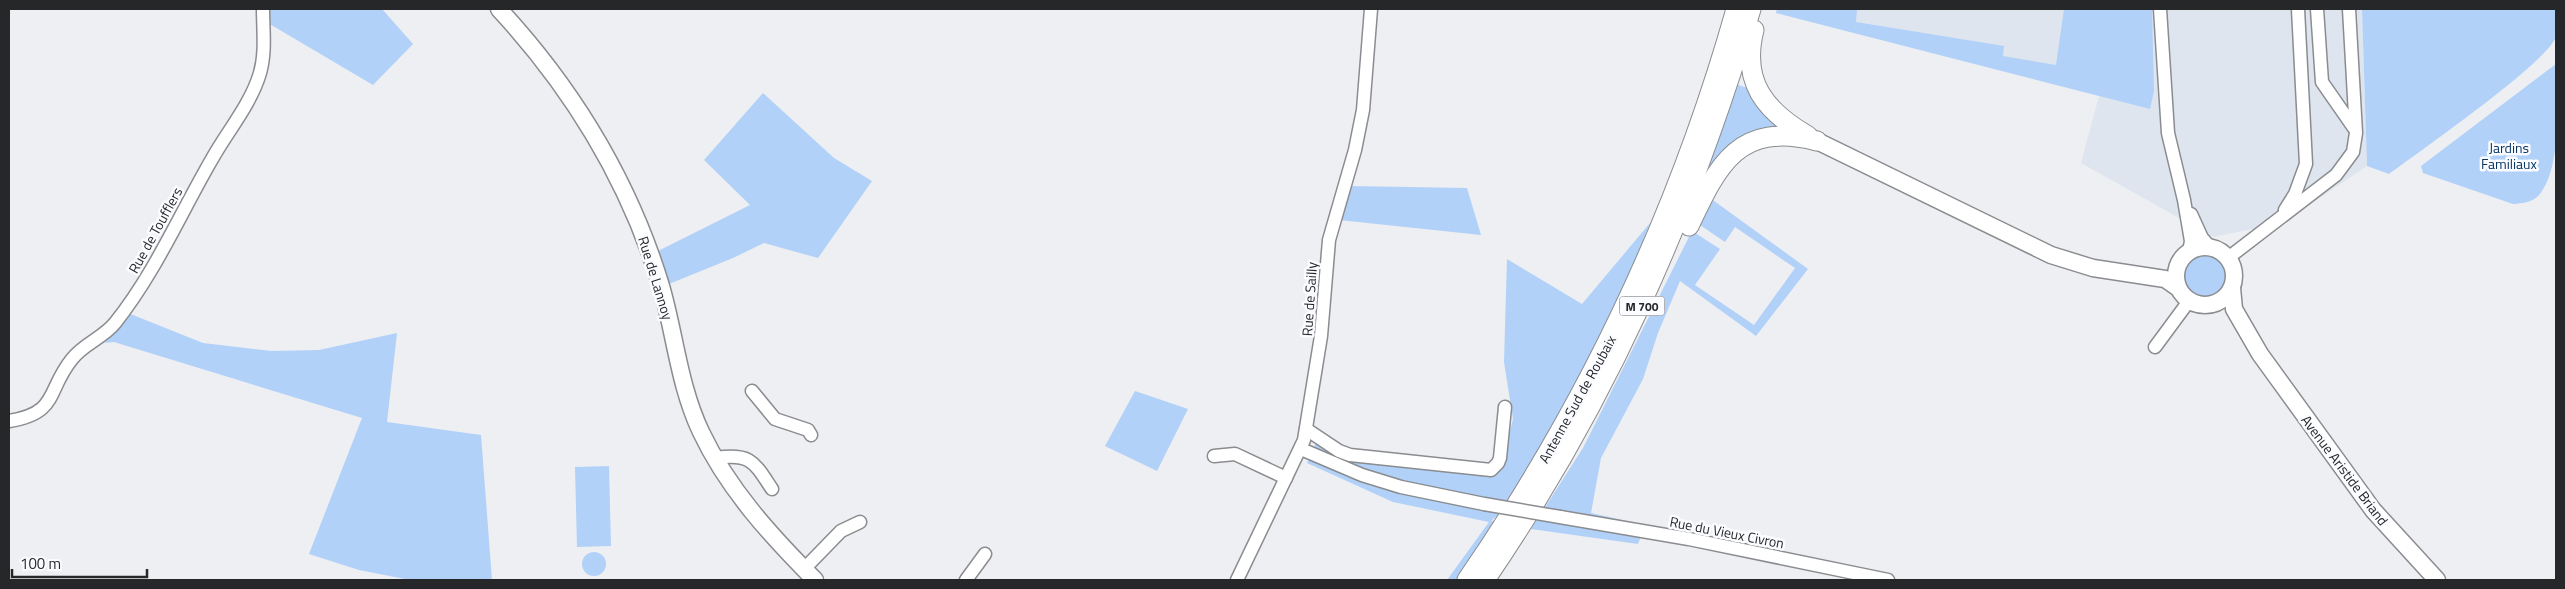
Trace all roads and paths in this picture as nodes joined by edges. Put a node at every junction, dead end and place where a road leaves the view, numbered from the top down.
1 (263, 9) edge
2 (499, 9) edge
3 (1371, 9) edge
4 (1736, 9) edge
5 (1750, 9) edge
6 (1759, 9) edge
7 (2160, 9) edge
8 (2298, 9) edge
9 (2317, 9) edge
10 (2349, 9) edge
11 (2356, 133) junction
12 (1817, 141) junction
13 (2184, 200) junction
14 (2281, 216) junction
15 (2210, 248) junction
16 (2184, 257) junction
17 (2228, 258) junction
18 (2125, 272) junction
19 (2178, 288) junction
20 (2232, 288) junction
21 (2197, 303) junction
22 (1635, 320) junction
23 (2155, 347) dead end
24 (2260, 354) junction
25 (752, 391) dead end
26 (1505, 407) dead end
27 (9, 422) edge
28 (1306, 429) junction
29 (811, 435) dead end
30 (1301, 449) junction
31 (1214, 456) dead end
32 (716, 458) junction
33 (1286, 478) junction
34 (772, 489) dead end
35 (860, 522) dead end
36 (985, 554) dead end
37 (810, 575) edge
38 (966, 580) edge
39 (1237, 580) edge
40 (1467, 580) edge
41 (1485, 580) edge
42 (1888, 580) edge
43 (2437, 580) edge

1 - 27 street, Rue de Toufflers
2 - 32 main road, Rue de Lannoy
3 - 28 street, Rue de Sailly
4 - 40 highway, Antenne Sud de Roubaix / M 700
5 - 22 highway, Antenne Sud de Roubaix / M 700
6 - 12 highway
7 - 13 street
8 - 14 street
9 - 11 street
10 - 11 street
11 - 14 street
12 - 18 main road
12 - 22 highway
13 - 15 street
13 - 16 street
14 - 17 street
15 - 16 main road
15 - 17 main road
16 - 18 main road
16 - 19 main road
17 - 20 main road
18 - 19 main road
19 - 21 main road
20 - 21 main road
20 - 24 main road, Avenue Aristide Briand
21 - 23 street
21 - 24 main road, Avenue Aristide Briand
22 - 41 highway, Antenne Sud de Roubaix / M 700
24 - 43 main road, Avenue Aristide Briand
25 - 29 street
26 - 28 street
28 - 30 street, Rue de Sailly
30 - 33 street, Rue de Sailly
30 - 42 street, Rue du Vieux Civron, bridge
31 - 33 street
32 - 34 street
32 - 37 main road, Rue de Lannoy
33 - 39 street, Rue de Sailly
35 - 37 street
36 - 38 street

